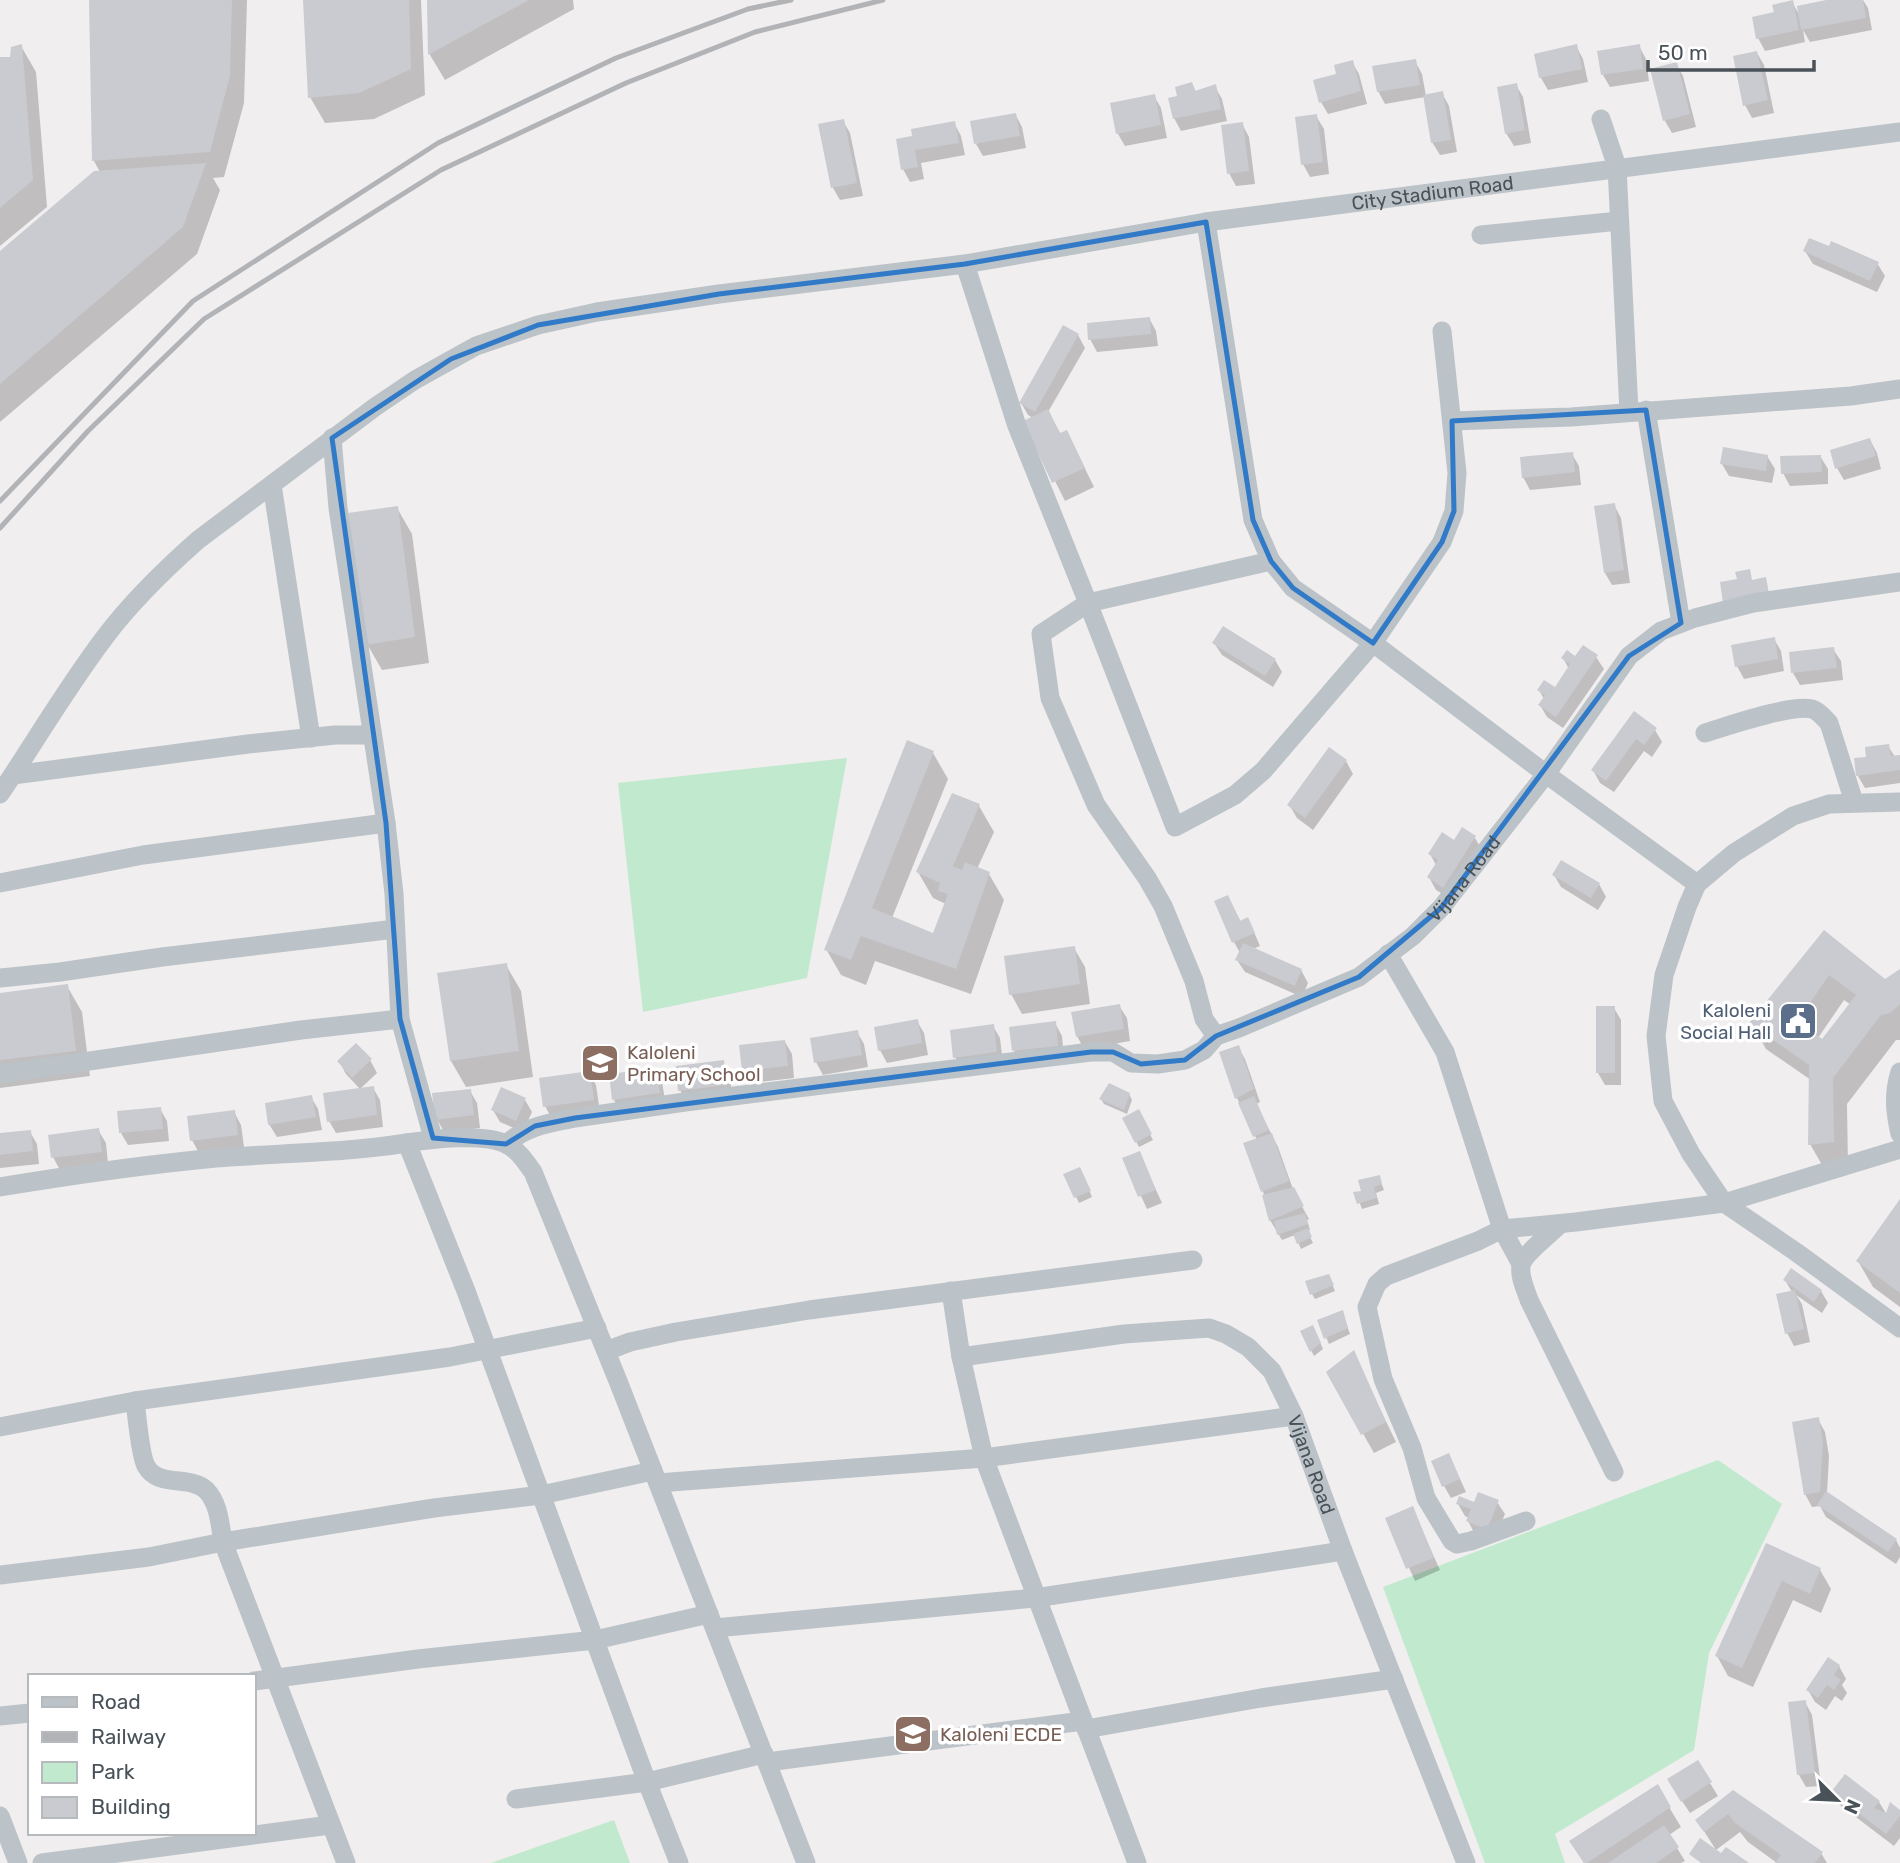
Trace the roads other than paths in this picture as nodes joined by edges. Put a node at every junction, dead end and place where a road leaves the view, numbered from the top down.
1 (1601, 119) dead end
2 (1900, 132) edge
3 (1617, 167) junction
4 (1619, 221) junction
5 (1206, 222) junction
6 (1481, 235) dead end
7 (965, 264) junction
8 (1442, 331) dead end
9 (1900, 389) edge
10 (1637, 411) junction
11 (1452, 422) junction
12 (332, 438) junction
13 (272, 485) junction
14 (1271, 561) junction
15 (1900, 582) edge
16 (1088, 603) junction
17 (1681, 623) junction
18 (1373, 643) junction
19 (1705, 733) dead end
20 (372, 735) junction
21 (311, 738) junction
22 (1546, 774) junction
23 (13, 775) junction
24 (0, 794) edge
25 (1854, 802) junction
26 (1900, 802) edge
27 (386, 823) junction
28 (0, 883) edge
29 (1697, 884) junction
30 (395, 929) junction
31 (1388, 954) junction
32 (0, 978) edge
33 (400, 1019) junction
34 (1216, 1036) junction
35 (1900, 1072) edge
36 (0, 1074) edge
37 (1900, 1134) edge
38 (433, 1138) junction
39 (407, 1143) junction
40 (506, 1144) junction
41 (1900, 1149) edge
42 (0, 1187) edge
43 (1724, 1203) junction
44 (1560, 1224) junction
45 (1502, 1229) junction
46 (1193, 1260) dead end
47 (1521, 1264) junction
48 (951, 1292) junction
49 (597, 1328) junction
50 (1900, 1328) edge
51 (487, 1350) junction
52 (606, 1351) junction
53 (961, 1357) junction
54 (135, 1401) junction
55 (1294, 1416) junction
56 (0, 1427) edge
57 (984, 1458) junction
58 (1614, 1472) dead end
59 (655, 1477) junction
60 (541, 1495) junction
61 (1526, 1521) dead end
62 (223, 1542) junction
63 (1343, 1551) junction
64 (0, 1575) edge
65 (1035, 1598) junction
66 (712, 1621) junction
67 (595, 1640) junction
68 (276, 1679) junction
69 (1394, 1679) junction
70 (256, 1681) edge
71 (28, 1713) edge
72 (0, 1716) edge
73 (1084, 1725) junction
74 (765, 1758) junction
75 (647, 1782) junction
76 (516, 1799) dead end
77 (0, 1816) edge
78 (330, 1825) junction
79 (256, 1831) edge
80 (212, 1835) edge
81 (153, 1840) edge
82 (18, 1863) edge
83 (43, 1863) edge
84 (345, 1863) edge
85 (679, 1863) edge
86 (806, 1863) edge
87 (1137, 1863) edge
88 (1466, 1863) edge

1 - 3 street
2 - 3 street, City Stadium Road
3 - 4 street
3 - 5 street, City Stadium Road
4 - 6 street
4 - 10 street
5 - 7 street, City Stadium Road
5 - 14 street
7 - 12 street, City Stadium Road
7 - 16 street
8 - 11 street
9 - 10 street
10 - 11 street
10 - 17 street
11 - 18 street
12 - 13 street, City Stadium Road
12 - 20 street
13 - 21 street
13 - 23 street, City Stadium Road
14 - 16 street
14 - 18 street
15 - 17 street, Vijana Road
16 - 18 street
16 - 34 street
17 - 22 street, Vijana Road
18 - 22 street
19 - 25 street
20 - 21 street
20 - 27 street
21 - 23 street
22 - 29 street
22 - 31 street, Vijana Road
23 - 24 street, City Stadium Road
25 - 26 street
25 - 29 street
27 - 28 street
27 - 30 street
29 - 43 street
30 - 32 street
30 - 33 street
31 - 34 street, Vijana Road
31 - 45 street
33 - 36 street
33 - 38 street
34 - 40 street, Vijana Road
35 - 37 street
38 - 39 street
38 - 40 street
39 - 42 street
39 - 51 street
40 - 49 street
41 - 43 street
43 - 44 street
43 - 50 street
44 - 45 street
44 - 47 street
45 - 47 street
45 - 61 street
46 - 48 street
47 - 58 street
48 - 52 street
48 - 53 street
49 - 51 street
49 - 52 street
51 - 54 street
51 - 60 street
52 - 59 street
53 - 55 street, Vijana Road
53 - 57 street
54 - 56 street
54 - 62 street
55 - 57 street
55 - 63 street, Vijana Road
57 - 59 street
57 - 65 street
59 - 60 street
59 - 66 street
60 - 62 street
60 - 67 street
62 - 64 street
62 - 68 street
63 - 65 street
63 - 69 street, Vijana Road
65 - 66 street
65 - 73 street
66 - 67 street
66 - 74 street
67 - 68 street
67 - 75 street
68 - 70 street
68 - 78 street
69 - 73 street
69 - 88 street, Vijana Road
71 - 72 street
73 - 74 street
73 - 87 street
74 - 75 street
74 - 86 street
75 - 76 street
75 - 85 street
77 - 82 street
78 - 79 street
78 - 84 street
80 - 81 street
81 - 83 street

